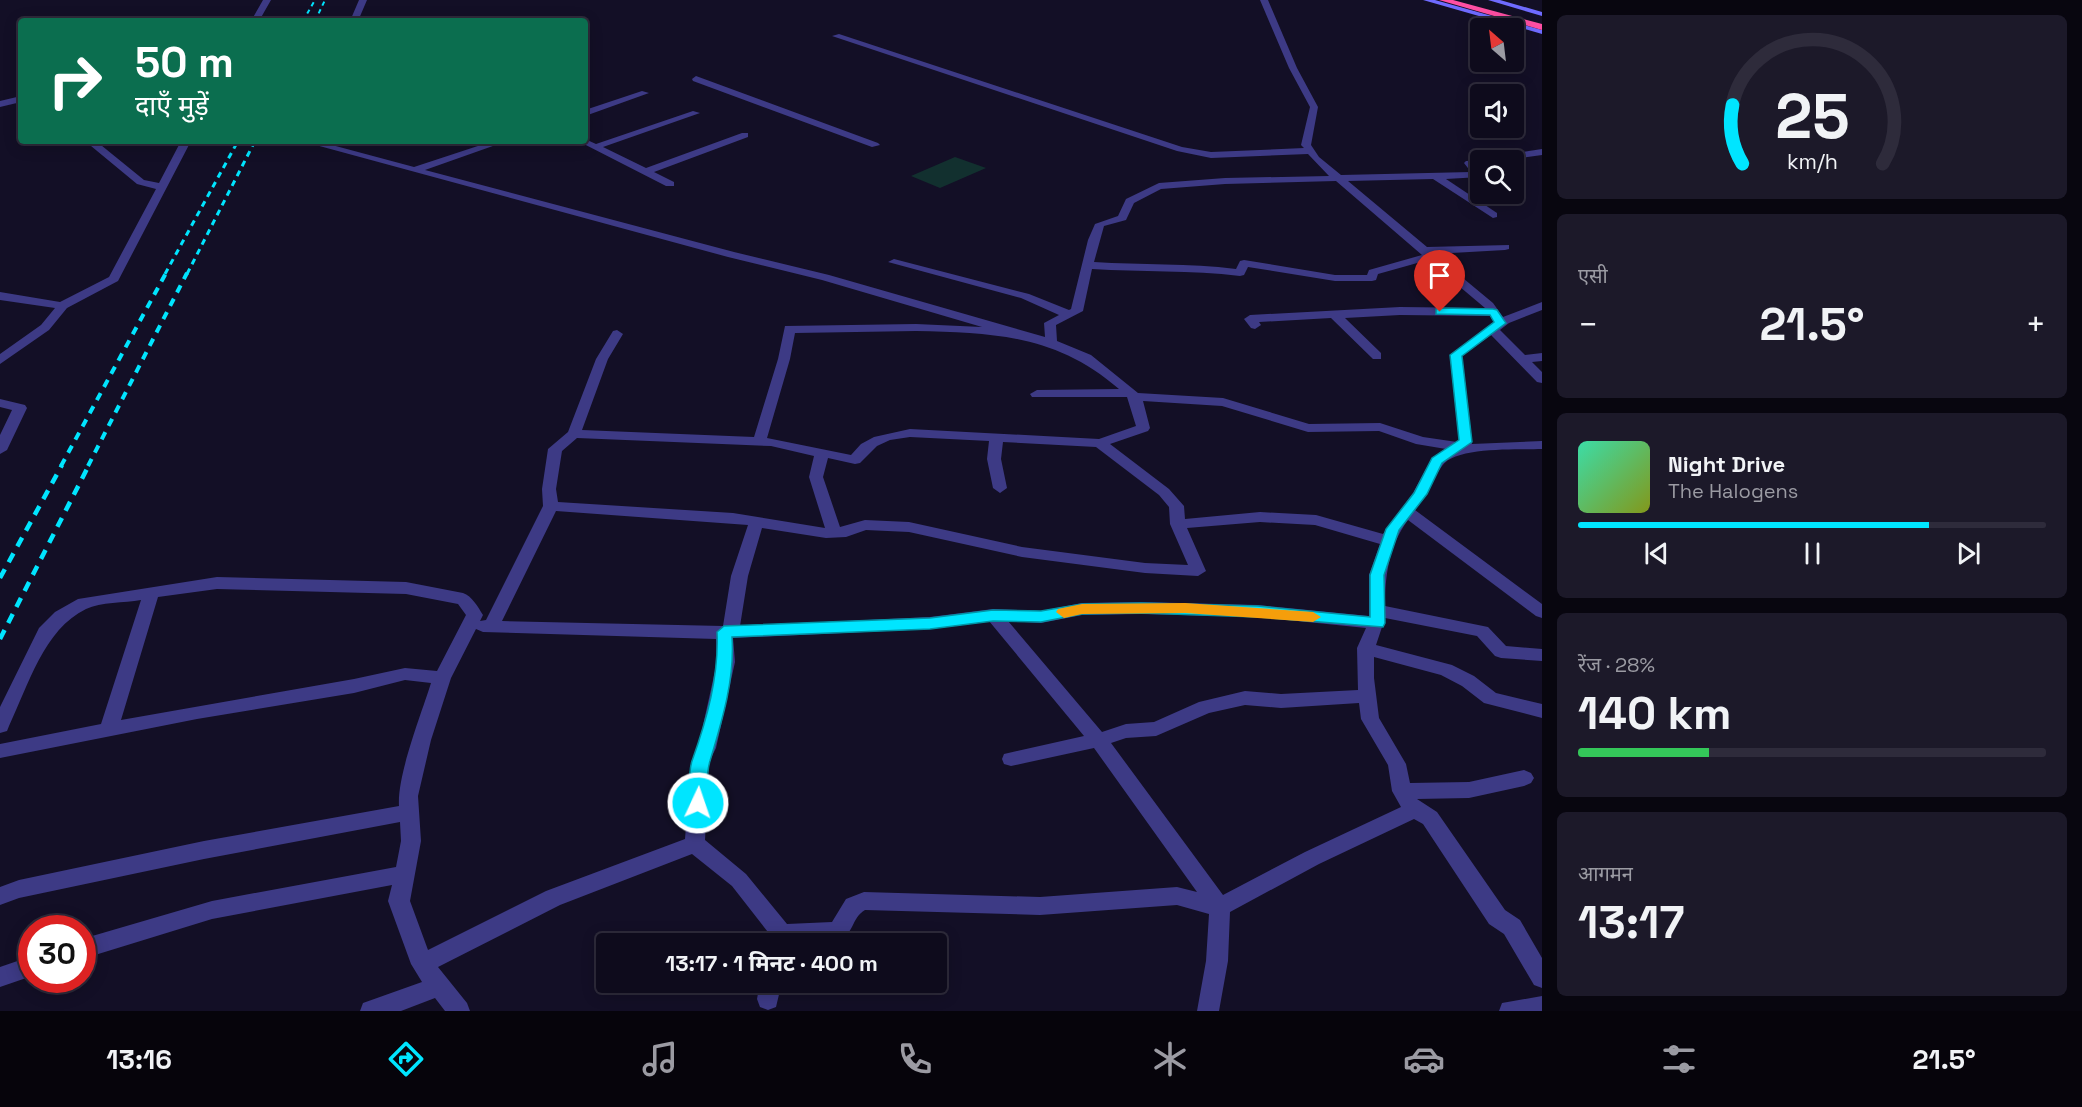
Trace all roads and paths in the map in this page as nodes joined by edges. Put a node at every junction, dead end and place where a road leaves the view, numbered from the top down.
1 (267, 0) edge
2 (363, 0) edge
3 (1264, 0) edge
4 (1427, 0) edge
5 (1443, 0) edge
6 (1465, 0) edge
7 (1492, 0) edge
8 (1541, 14) edge
9 (257, 18) edge
10 (355, 18) edge
11 (1542, 30) edge
12 (836, 36) dead end
13 (696, 78) dead end
14 (645, 93) dead end
15 (18, 100) edge
16 (0, 104) edge
17 (588, 112) edge
18 (696, 113) dead end
19 (745, 135) dead end
20 (94, 144) edge
21 (184, 144) edge
22 (318, 144) edge
23 (493, 144) edge
24 (588, 144) edge
25 (875, 145) dead end
26 (595, 147) junction
27 (1310, 151) junction
28 (1542, 152) edge
29 (1524, 155) edge
30 (417, 169) junction
31 (645, 172) junction
32 (1434, 175) junction
33 (1470, 175) edge
34 (1338, 177) junction
35 (670, 184) dead end
36 (162, 187) junction
37 (1492, 215) dead end
38 (1505, 247) dead end
39 (1426, 253) junction
40 (894, 262) dead end
41 (1089, 265) junction
42 (0, 296) edge
43 (62, 306) junction
44 (1542, 306) edge
45 (1068, 314) junction
46 (1335, 315) junction
47 (1495, 321) junction
48 (1255, 325) dead end
49 (617, 334) dead end
50 (1020, 334) junction
51 (1051, 342) junction
52 (1377, 357) dead end
53 (1542, 357) edge
54 (1522, 359) junction
55 (0, 360) edge
56 (1542, 379) edge
57 (1037, 394) dead end
58 (1132, 395) junction
59 (0, 403) edge
60 (574, 434) junction
61 (996, 436) junction
62 (759, 442) junction
63 (1100, 443) junction
64 (1542, 445) edge
65 (1456, 448) junction
66 (0, 450) edge
67 (822, 453) junction
68 (1000, 488) dead end
69 (551, 506) junction
70 (1406, 511) junction
71 (757, 522) junction
72 (1178, 524) junction
73 (834, 533) junction
74 (1388, 541) junction
75 (151, 593) junction
76 (1542, 612) edge
77 (993, 615) junction
78 (1377, 617) junction
79 (470, 625) junction
80 (491, 626) junction
81 (728, 632) junction
82 (1366, 648) junction
83 (1542, 655) edge
84 (442, 678) junction
85 (1367, 696) junction
86 (1542, 711) edge
87 (0, 726) edge
88 (108, 731) junction
89 (1098, 740) junction
90 (0, 751) edge
91 (1011, 759) dead end
92 (1524, 778) dead end
93 (1407, 800) junction
94 (409, 812) junction
95 (695, 844) junction
96 (405, 874) junction
97 (0, 896) edge
98 (1220, 907) junction
99 (777, 933) edge
100 (830, 933) edge
101 (96, 945) edge
102 (422, 964) junction
103 (1540, 970) edge
104 (18, 971) edge
105 (0, 977) edge
106 (440, 986) junction
107 (1542, 1007) edge
108 (371, 1011) edge
109 (459, 1011) edge
110 (1208, 1011) edge
111 (1510, 1011) edge

1 - 9 street
2 - 10 street
3 - 27 street
4 - 11 street
5 - 11 highway
6 - 8 highway
7 - 8 street
12 - 27 street
13 - 25 street
14 - 17 street
15 - 16 street
18 - 26 street
19 - 31 street
20 - 36 street
21 - 36 street
22 - 30 street
23 - 30 street
24 - 26 street
26 - 31 street
27 - 34 street
28 - 29 street
30 - 50 street
31 - 35 street
32 - 33 street
32 - 34 street
32 - 37 street
34 - 39 street
34 - 41 street
36 - 43 street
38 - 39 street
39 - 41 street
39 - 47 street
40 - 45 street
41 - 45 street
42 - 43 street
43 - 55 street
44 - 47 street
45 - 51 street
46 - 47 street
46 - 48 street
46 - 52 street
47 - 54 street
47 - 65 street
49 - 60 street
50 - 51 street
50 - 62 street
51 - 58 street
53 - 54 street
54 - 56 street
57 - 58 street
58 - 63 street
58 - 65 street
59 - 66 street
60 - 62 street
60 - 69 street
61 - 63 street
61 - 67 street
61 - 68 street
62 - 67 street
63 - 72 street
64 - 65 street
65 - 70 street
67 - 73 street
69 - 71 street
69 - 80 street
70 - 74 street
70 - 76 street
71 - 73 street
71 - 81 street
72 - 73 street
72 - 74 street
74 - 78 street
75 - 79 street
75 - 87 street
75 - 88 street
77 - 78 street
77 - 81 street
77 - 89 street
78 - 82 street
78 - 83 street
79 - 80 street
79 - 84 street
80 - 81 street
81 - 95 street
82 - 85 street
82 - 86 street
84 - 88 street
84 - 94 street
85 - 89 street
85 - 93 street
88 - 90 street
89 - 91 street
89 - 98 street
92 - 93 street
93 - 98 street
93 - 103 street
94 - 96 street
94 - 97 street
95 - 99 street
95 - 102 street
96 - 101 street
96 - 102 street
98 - 100 street
98 - 110 street
102 - 106 street
104 - 105 street
106 - 108 street
106 - 109 street
107 - 111 street

